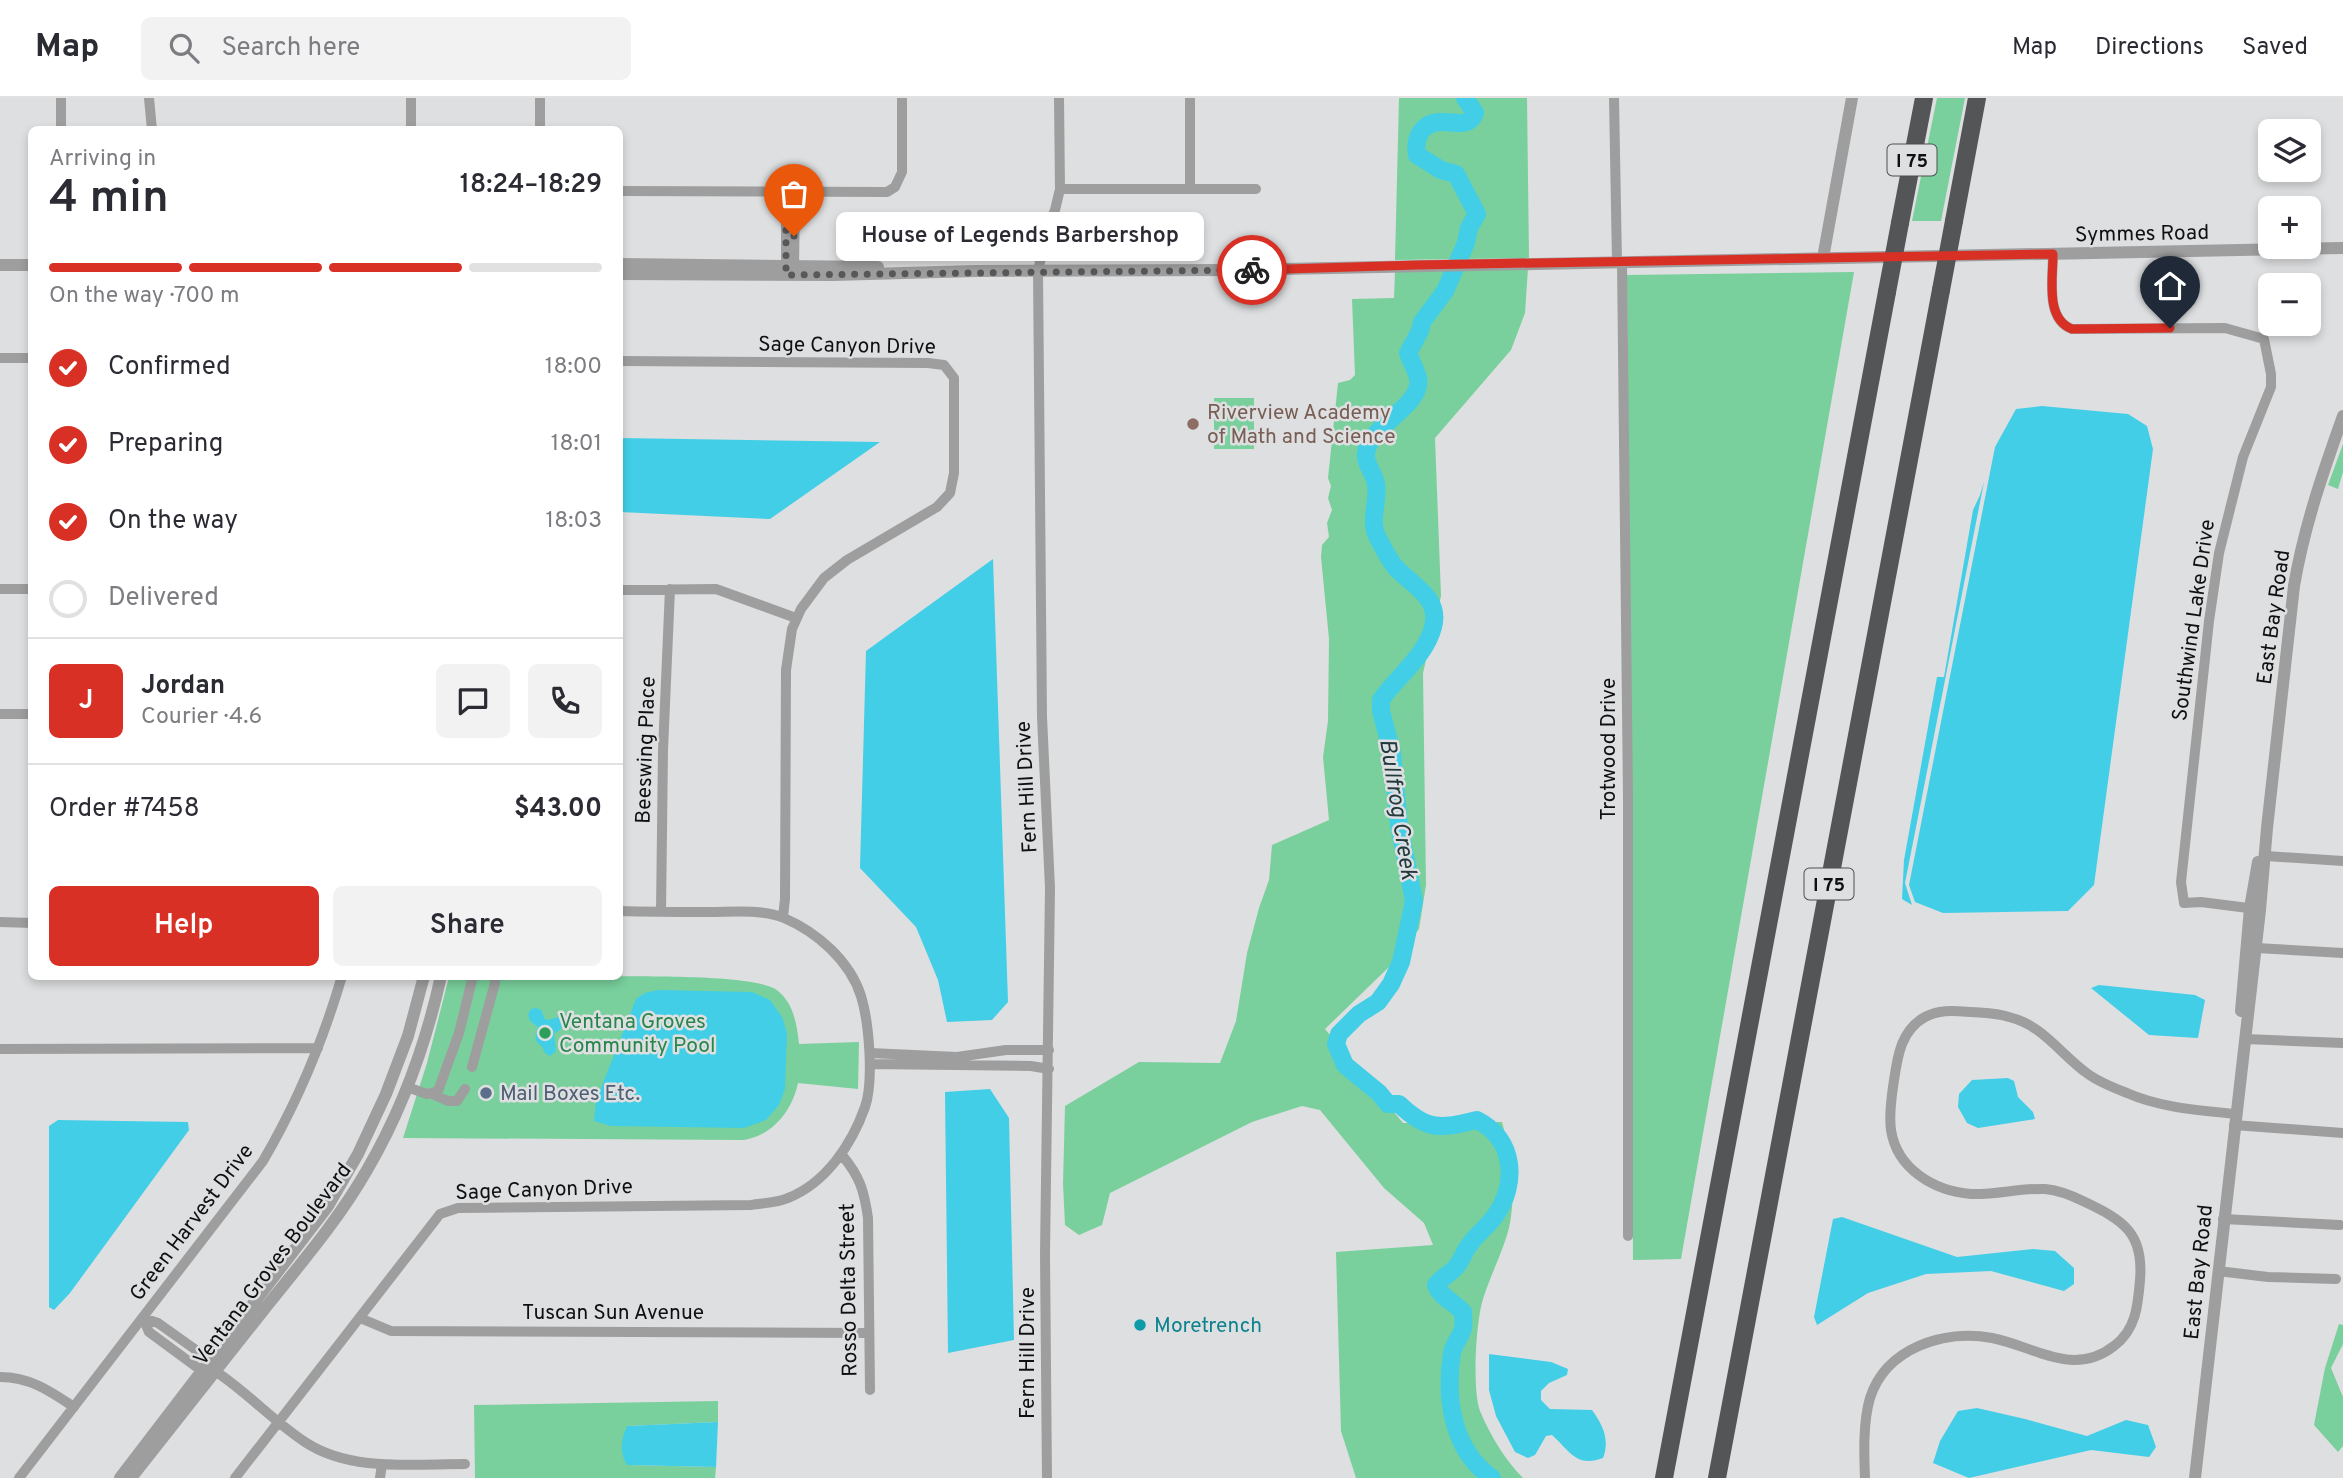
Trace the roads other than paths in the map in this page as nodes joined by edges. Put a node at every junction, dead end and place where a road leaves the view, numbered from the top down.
1 (61, 98) edge
2 (149, 98) edge
3 (411, 98) edge
4 (540, 98) edge
5 (902, 98) edge
6 (1059, 98) edge
7 (1190, 98) edge
8 (1614, 98) edge
9 (1852, 98) edge
10 (1924, 98) edge
11 (1977, 98) edge
12 (61, 126) edge
13 (152, 126) edge
14 (411, 126) edge
15 (540, 126) edge
16 (1060, 189) junction
17 (1189, 189) junction
18 (1256, 189) dead end
19 (623, 191) edge
20 (790, 193) junction
21 (2343, 248) edge
22 (2053, 254) junction
23 (1823, 258) junction
24 (1619, 262) junction
25 (623, 264) edge
26 (0, 265) edge
27 (28, 265) edge
28 (790, 270) junction
29 (1038, 271) junction
30 (623, 274) edge
31 (0, 358) edge
32 (28, 358) edge
33 (623, 361) edge
34 (2343, 416) edge
35 (0, 589) edge
36 (28, 589) edge
37 (670, 589) junction
38 (623, 590) edge
39 (796, 618) junction
40 (0, 714) edge
41 (28, 714) edge
42 (2267, 828) junction
43 (2266, 856) junction
44 (2343, 861) edge
45 (2255, 909) junction
46 (623, 911) edge
47 (662, 912) junction
48 (783, 917) junction
49 (0, 922) edge
50 (28, 923) edge
51 (2256, 948) junction
52 (2343, 953) edge
53 (341, 980) edge
54 (423, 980) edge
55 (440, 980) edge
56 (472, 980) edge
57 (495, 980) edge
58 (2245, 1039) junction
59 (2343, 1043) edge
60 (318, 1048) junction
61 (0, 1049) edge
62 (1049, 1049) junction
63 (870, 1059) junction
64 (471, 1067) dead end
65 (1049, 1069) junction
66 (2240, 1071) junction
67 (390, 1085) junction
68 (407, 1087) junction
69 (465, 1090) dead end
70 (432, 1094) junction
71 (2235, 1120) junction
72 (2343, 1133) edge
73 (842, 1155) junction
74 (2223, 1219) junction
75 (2340, 1225) dead end
76 (1628, 1236) dead end
77 (2218, 1271) junction
78 (2336, 1279) dead end
79 (143, 1318) junction
80 (360, 1318) junction
81 (869, 1333) junction
82 (209, 1368) junction
83 (0, 1377) edge
84 (870, 1390) dead end
85 (74, 1407) junction
86 (278, 1422) junction
87 (383, 1464) junction
88 (465, 1464) dead end
89 (19, 1478) edge
90 (120, 1478) edge
91 (131, 1478) edge
92 (235, 1478) edge
93 (380, 1478) edge
94 (1047, 1478) edge
95 (1664, 1478) edge
96 (1717, 1478) edge
97 (1864, 1478) edge
98 (2195, 1478) edge

1 - 12 street
2 - 13 street
3 - 14 street
4 - 15 street
5 - 20 street
6 - 16 street, Fern Hill Drive
7 - 17 street
8 - 24 street, Trotwood Drive
9 - 23 street
10 - 95 highway, I 75, bridge
11 - 96 highway, I 75, bridge
16 - 17 street
16 - 29 street, Fern Hill Drive
17 - 18 street
19 - 20 street
20 - 28 street
21 - 22 street, Symmes Road
22 - 23 street, Symmes Road
22 - 45 street, Southwind Lake Drive
23 - 24 street, Symmes Road
24 - 29 street, Symmes Road
24 - 76 street, Trotwood Drive
25 - 28 street, Symmes Road
26 - 27 street
28 - 29 street, Symmes Road
28 - 30 street, Symmes Road
29 - 62 street, Fern Hill Drive
31 - 32 street
33 - 39 street, Sage Canyon Drive
34 - 42 street, East Bay Road
35 - 36 street
37 - 38 street
37 - 39 street
37 - 47 street, Beeswing Place
39 - 48 street, Sage Canyon Drive
40 - 41 street
42 - 43 street, East Bay Road
42 - 45 street, East Bay Road
43 - 44 street
43 - 45 street, East Bay Road
45 - 51 street, East Bay Road
45 - 66 street, East Bay Road
46 - 47 street
47 - 48 street
48 - 63 street
49 - 50 street
51 - 52 street
51 - 58 street, East Bay Road
53 - 60 street, Green Harvest Drive
54 - 67 street, Ventana Groves Boulevard
55 - 68 street, Ventana Groves Boulevard
56 - 70 street
57 - 64 street
58 - 59 street
58 - 66 street, East Bay Road
60 - 61 street
60 - 79 street, Green Harvest Drive
62 - 63 street
62 - 65 street, Fern Hill Drive
63 - 65 street
63 - 73 street, Sage Canyon Drive
65 - 94 street, Fern Hill Drive
66 - 71 street, East Bay Road
67 - 68 street
67 - 82 street, Ventana Groves Boulevard
68 - 70 street
68 - 82 street, Ventana Groves Boulevard
69 - 70 street
71 - 72 street
71 - 74 street, East Bay Road
71 - 97 street
73 - 80 street, Sage Canyon Drive
73 - 81 street, Rosso Delta Street
74 - 75 street
74 - 77 street, East Bay Road
77 - 78 street
77 - 98 street, East Bay Road
79 - 82 street
79 - 85 street, Green Harvest Drive
80 - 81 street, Tuscan Sun Avenue
80 - 86 street, Sage Canyon Drive
81 - 84 street, Rosso Delta Street
82 - 86 street
82 - 90 street, Ventana Groves Boulevard
82 - 91 street, Ventana Groves Boulevard
83 - 85 street
85 - 89 street, Green Harvest Drive
86 - 87 street
86 - 92 street, Sage Canyon Drive
87 - 88 street
87 - 93 street

